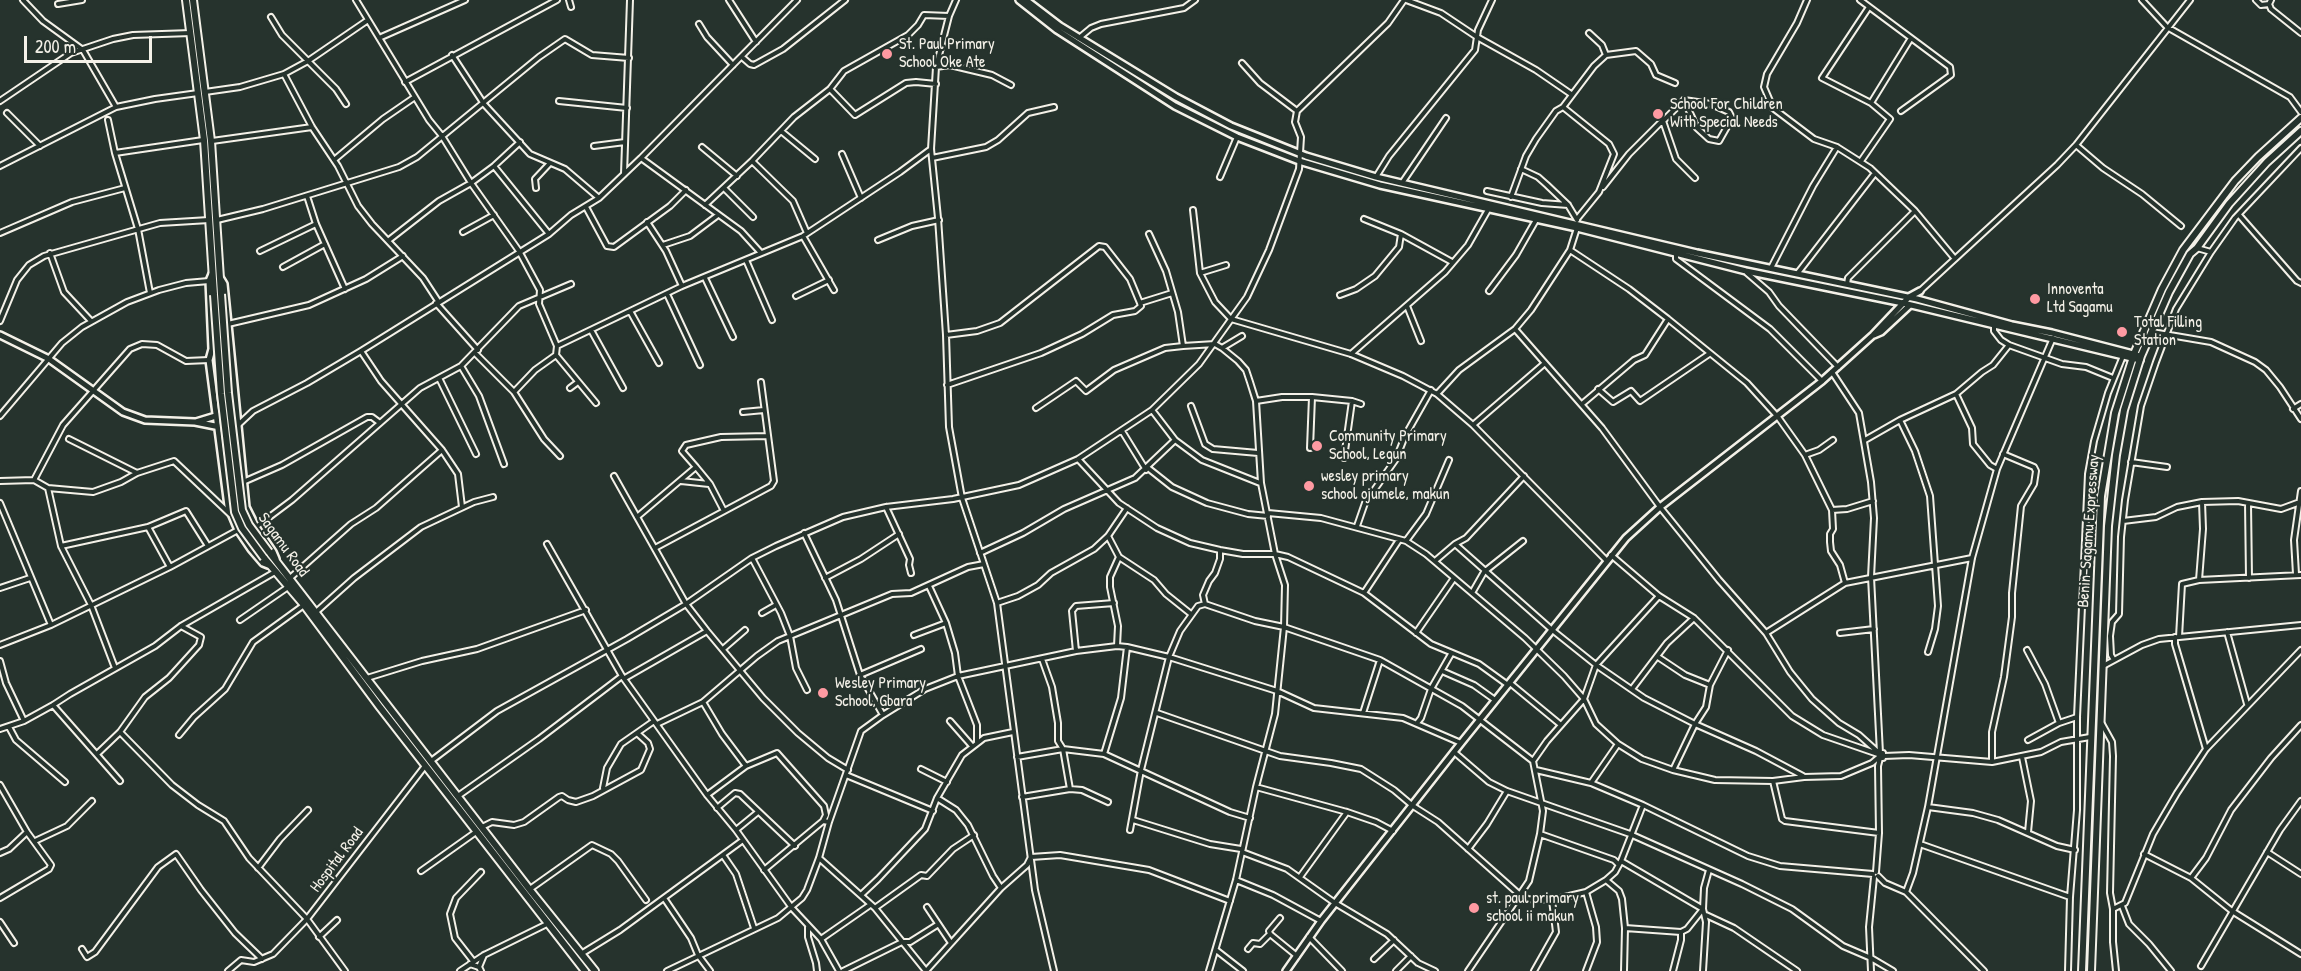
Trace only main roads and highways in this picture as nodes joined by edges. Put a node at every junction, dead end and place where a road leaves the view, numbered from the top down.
1 (186, 0) edge
2 (193, 0) edge
3 (1019, 0) edge
4 (1026, 0) edge
5 (202, 93) junction
6 (2301, 118) edge
7 (2301, 130) edge
8 (207, 141) junction
9 (1577, 223) junction
10 (220, 276) junction
11 (211, 277) junction
12 (217, 294) junction
13 (1909, 297) junction
14 (1917, 299) junction
15 (1887, 300) junction
16 (1903, 303) junction
17 (1910, 305) junction
18 (1920, 308) junction
19 (1897, 314) junction
20 (0, 335) edge
21 (2137, 357) junction
22 (236, 414) junction
23 (217, 415) junction
24 (195, 422) junction
25 (238, 425) junction
26 (218, 427) junction
27 (274, 564) junction
28 (2092, 712) junction
29 (2101, 713) junction
30 (428, 763) junction
31 (479, 830) junction
32 (585, 971) edge
33 (595, 971) edge
34 (1286, 971) edge
35 (2082, 971) edge
36 (2091, 971) edge

1 - 5 highway, Sagamu Road
2 - 5 highway, Sagamu Road
3 - 9 main road
4 - 9 main road
5 - 8 highway, Sagamu Road
6 - 21 highway, Benin-Sagamu Expressway
7 - 21 highway, Benin-Sagamu Expressway
8 - 10 highway, Sagamu Road
8 - 11 highway, Sagamu Road
9 - 13 main road
9 - 15 main road
10 - 12 highway, Sagamu Road
10 - 22 main road
11 - 12 highway, Sagamu Road
11 - 23 main road
12 - 27 highway, Sagamu Road, bridge
13 - 14 main road
13 - 14 main road
13 - 16 main road
14 - 17 main road
14 - 21 main road
15 - 16 main road
15 - 19 main road
16 - 17 main road
16 - 19 main road
17 - 18 main road
17 - 19 main road
18 - 19 main road
18 - 21 main road
19 - 34 main road
20 - 24 main road
21 - 28 highway, Benin-Sagamu Expressway
21 - 29 highway, Benin-Sagamu Expressway
22 - 23 main road
22 - 25 main road
23 - 24 main road
23 - 26 main road
24 - 26 main road
25 - 26 main road
25 - 27 main road
26 - 27 main road
27 - 30 highway, Sagamu Road
27 - 30 highway, Sagamu Road
28 - 29 highway
28 - 35 highway, Benin-Sagamu Expressway
29 - 36 highway, Benin-Sagamu Expressway
30 - 31 highway, Sagamu Road
30 - 31 highway, Sagamu Road
31 - 32 highway, Sagamu Road
31 - 33 highway, Sagamu Road

